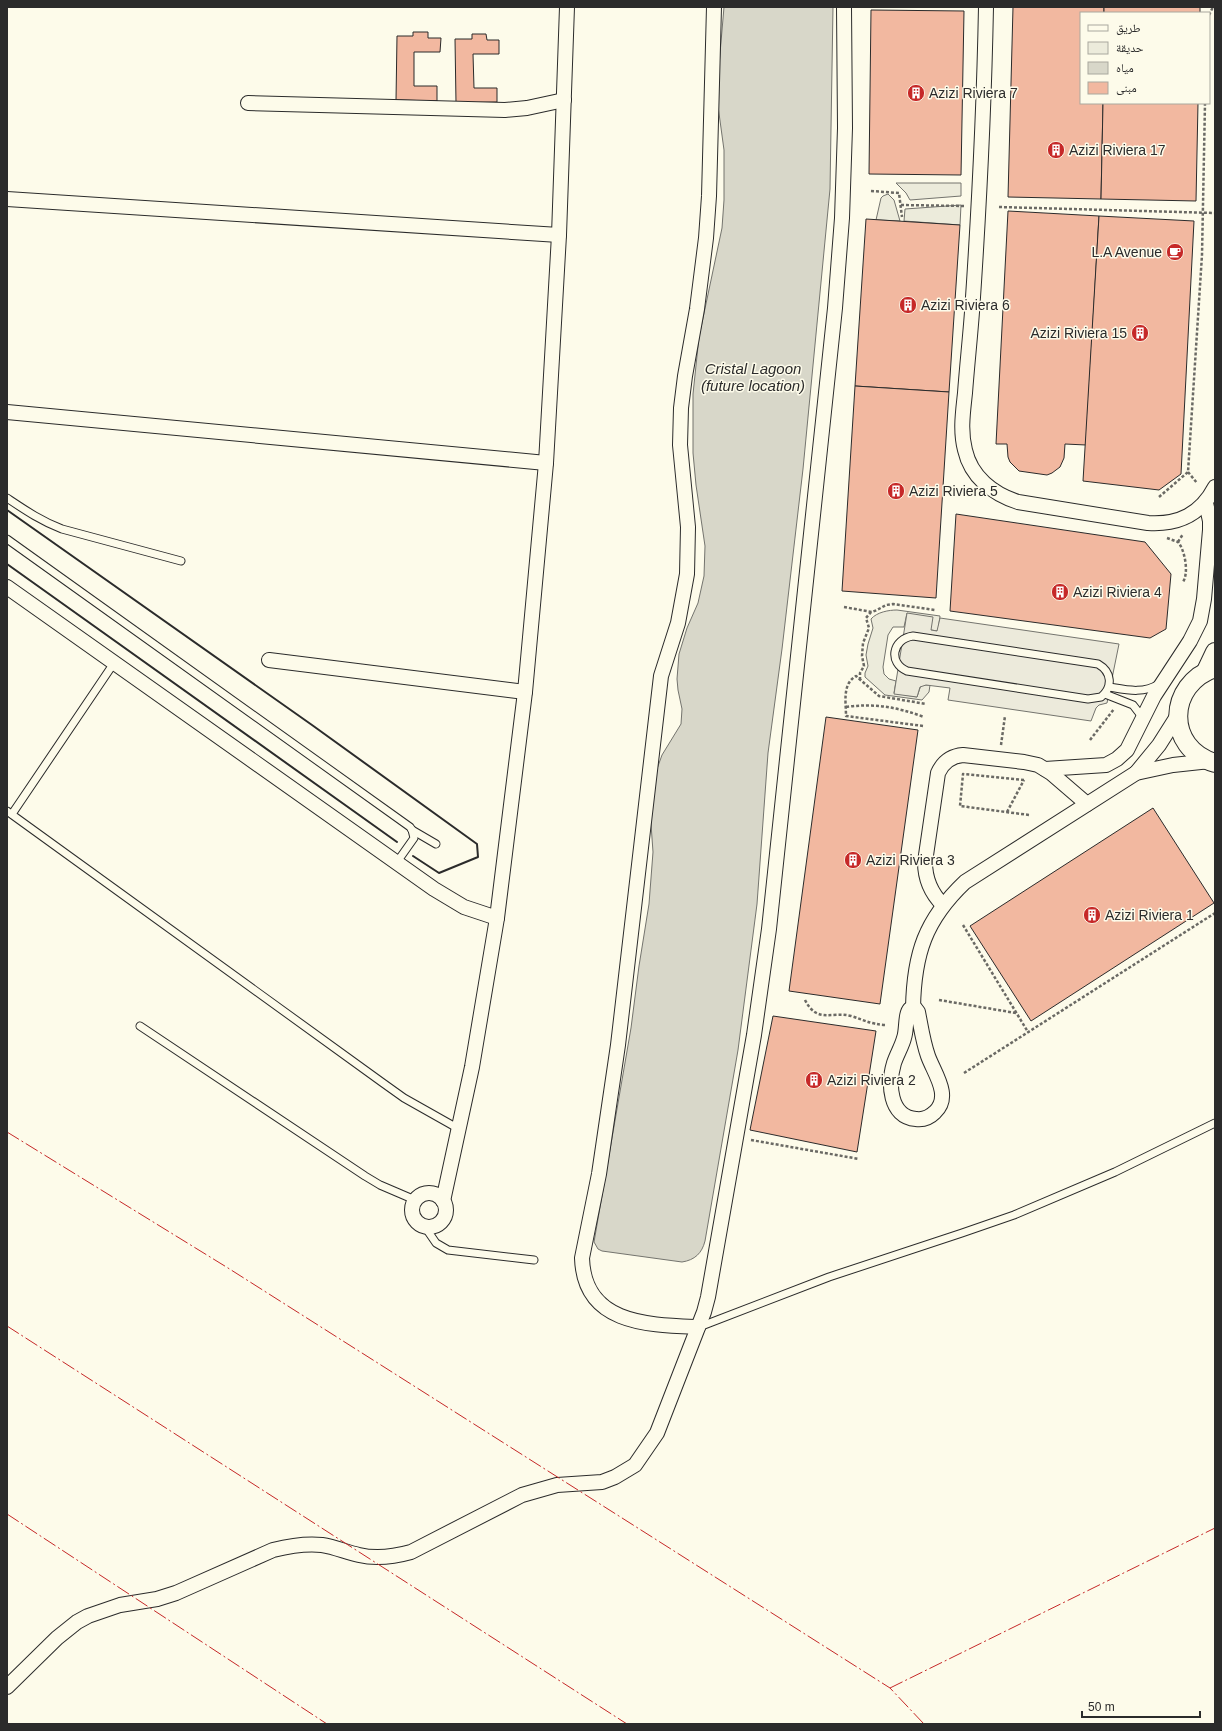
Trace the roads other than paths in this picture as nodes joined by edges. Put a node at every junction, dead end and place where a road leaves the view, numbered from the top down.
1 (567, 7) edge
2 (714, 7) edge
3 (844, 7) edge
4 (986, 7) edge
5 (564, 100) junction
6 (248, 104) dead end
7 (7, 199) edge
8 (559, 235) junction
9 (7, 412) edge
10 (546, 463) junction
11 (1215, 487) edge
12 (7, 498) edge
13 (1206, 502) junction
14 (7, 539) edge
15 (181, 560) dead end
16 (7, 587) edge
17 (1215, 652) edge
18 (269, 660) dead end
19 (114, 663) junction
20 (1211, 670) edge
21 (1162, 681) junction
22 (1109, 687) junction
23 (525, 692) junction
24 (1104, 694) junction
25 (1178, 715) junction
26 (1143, 718) junction
27 (1212, 762) edge
28 (1045, 769) junction
29 (1136, 773) junction
30 (1087, 804) junction
31 (9, 813) edge
32 (412, 830) junction
33 (436, 844) dead end
34 (397, 862) junction
35 (943, 905) junction
36 (497, 918) junction
37 (913, 1008) junction
38 (140, 1026) dead end
39 (1215, 1122) edge
40 (459, 1129) junction
41 (415, 1200) junction
42 (443, 1201) junction
43 (425, 1226) junction
44 (534, 1260) dead end
45 (698, 1327) junction
46 (7, 1687) edge

1 - 5 street
2 - 45 street
3 - 45 street
4 - 13 street
5 - 6 street
5 - 8 street
7 - 8 street
8 - 10 street
9 - 10 street
10 - 23 street
11 - 13 street
12 - 15 lane
13 - 21 street
14 - 32 lane
16 - 19 street
17 - 20 street
18 - 23 street
19 - 31 lane
19 - 34 street
20 - 25 street
21 - 22 lane
21 - 26 street
22 - 24 lane
22 - 24 lane
23 - 36 street
24 - 26 lane
25 - 27 street
25 - 29 street
26 - 28 street
27 - 29 street
28 - 30 street
28 - 35 street
29 - 30 street
30 - 35 street
31 - 40 lane
32 - 33 lane
32 - 34 lane
34 - 36 street
35 - 37 street
36 - 40 street
37 - 37 street
38 - 41 lane
39 - 45 lane
40 - 42 street
41 - 42 street
41 - 43 street
42 - 43 street
43 - 44 lane
45 - 46 street

